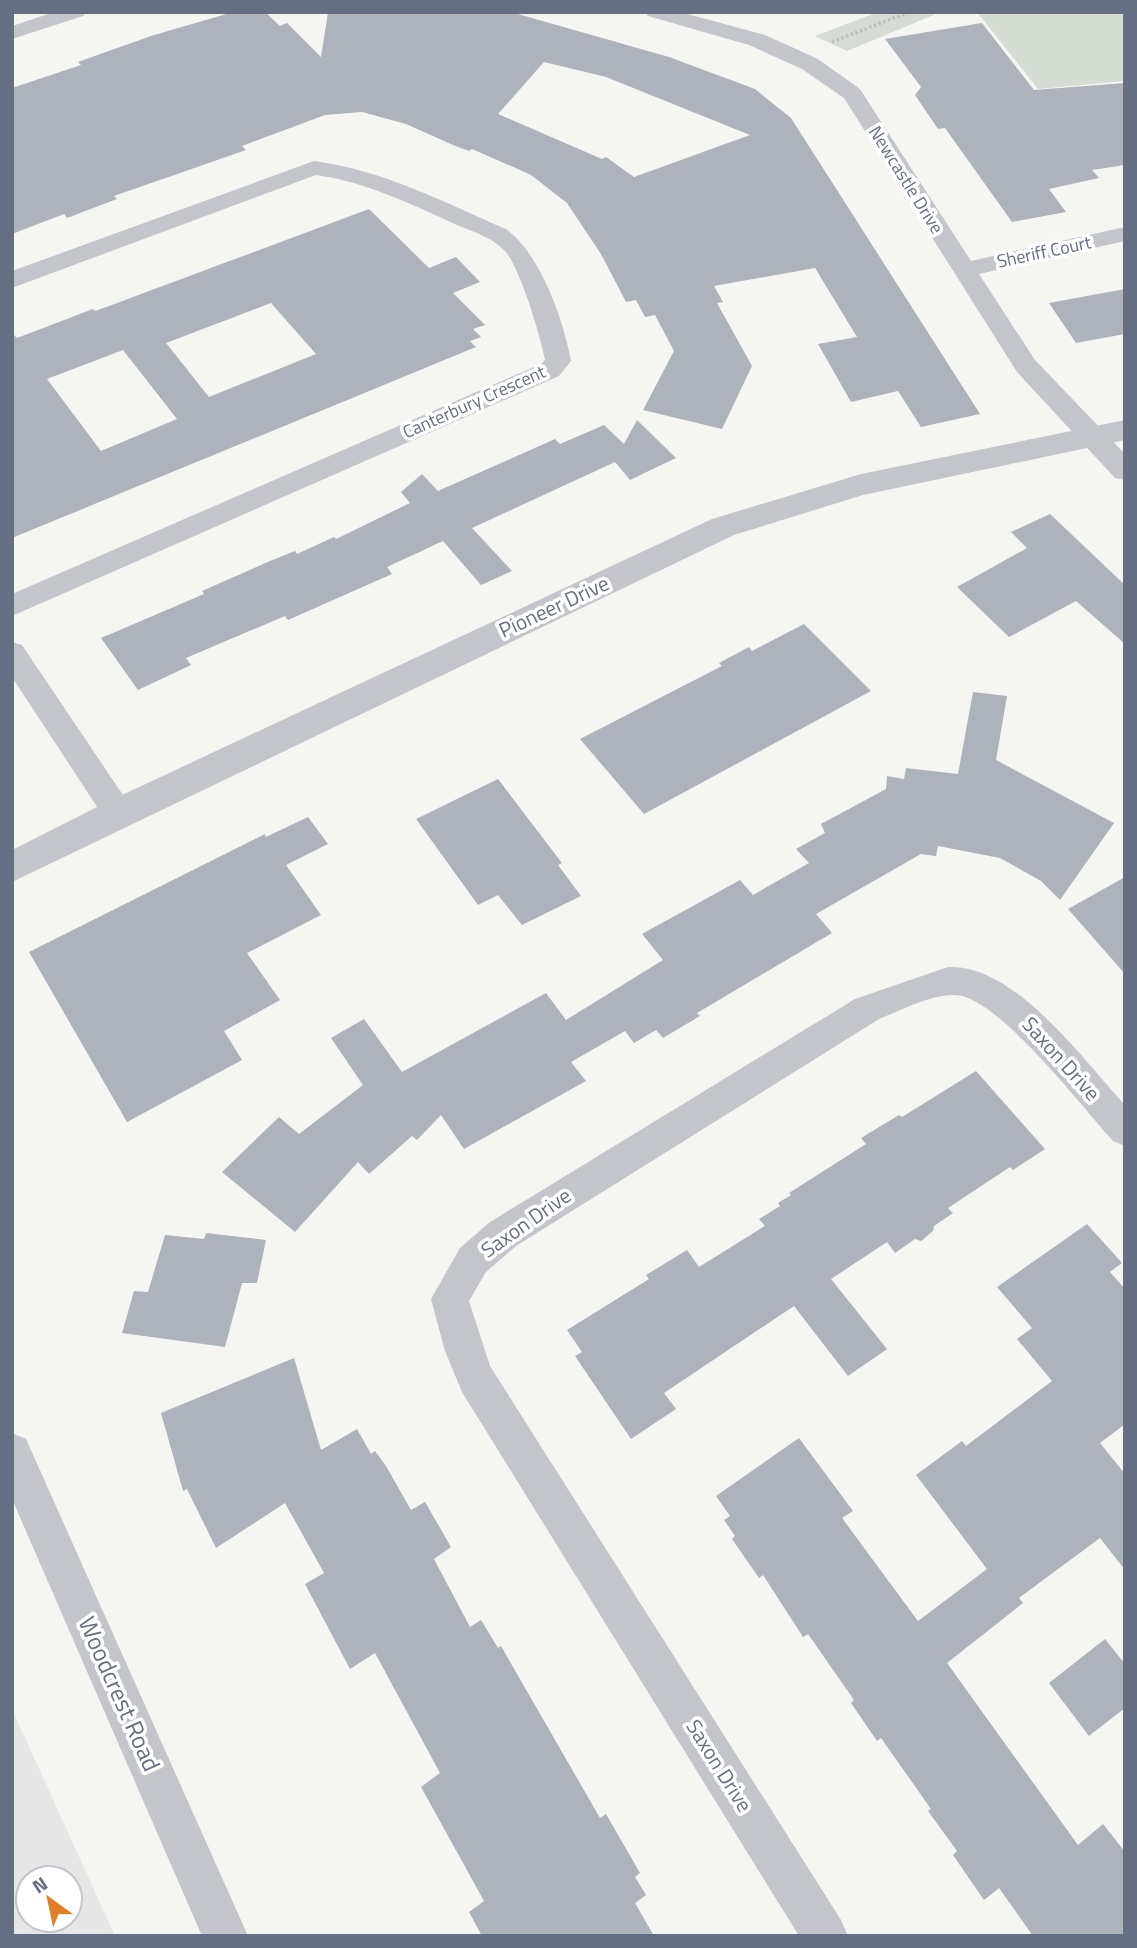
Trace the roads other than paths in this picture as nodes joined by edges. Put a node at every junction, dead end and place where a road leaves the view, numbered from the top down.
1 (76, 12) edge
2 (655, 12) edge
3 (12, 33) edge
4 (1125, 234) edge
5 (963, 270) junction
6 (12, 280) edge
7 (1125, 430) edge
8 (1093, 436) junction
9 (1125, 471) edge
10 (12, 606) edge
11 (12, 653) edge
12 (118, 813) junction
13 (12, 867) edge
14 (1125, 1130) edge
15 (12, 1453) edge
16 (225, 1936) edge
17 (825, 1936) edge

1 - 3 street
2 - 5 street, Newcastle Drive
4 - 5 street, Sheriff Court
5 - 8 street, Newcastle Drive
6 - 10 street, Canterbury Crescent
7 - 8 street, Pioneer Drive
8 - 9 street, Newcastle Drive
8 - 12 street, Pioneer Drive
11 - 12 street
12 - 13 street, Pioneer Drive
14 - 17 street, Saxon Drive
15 - 16 street, Woodcrest Road

